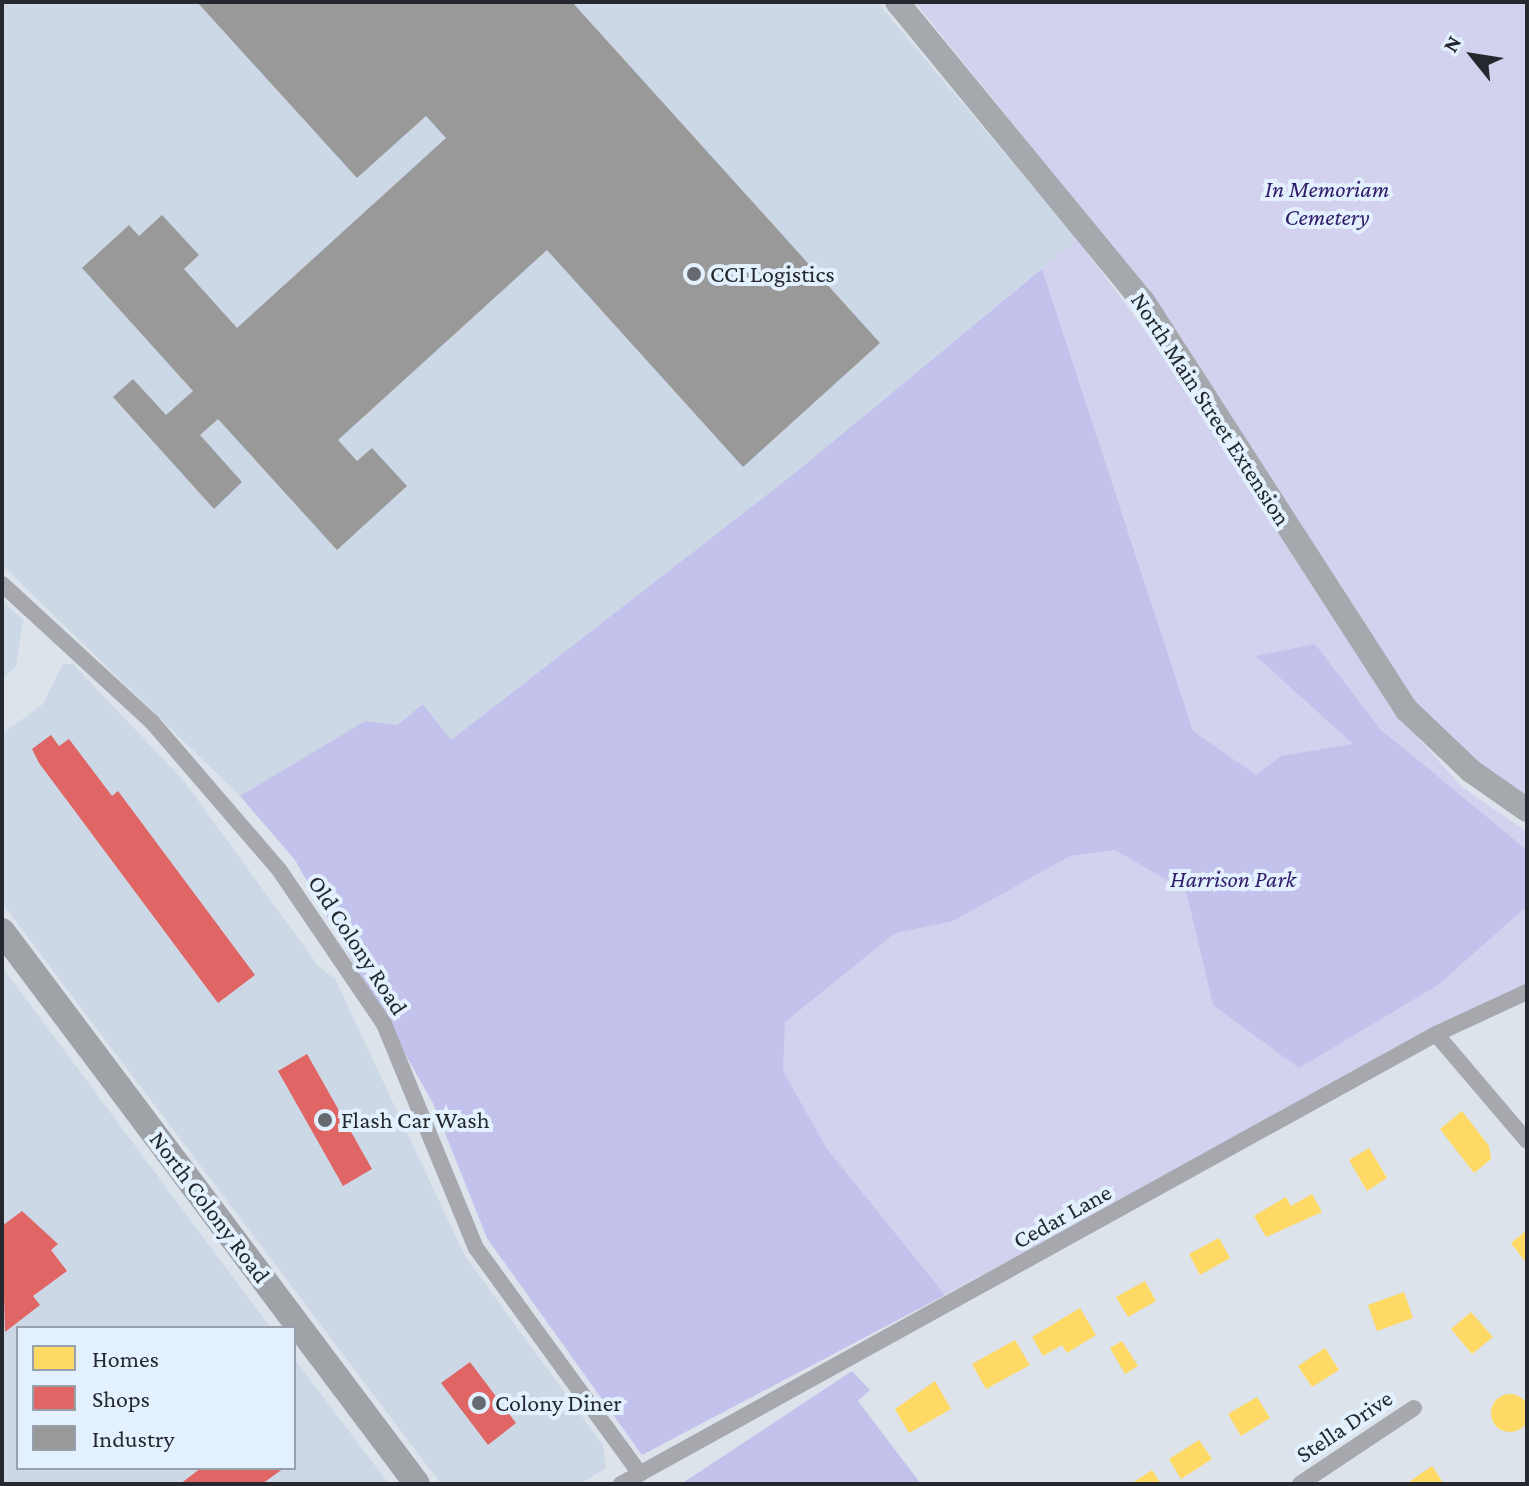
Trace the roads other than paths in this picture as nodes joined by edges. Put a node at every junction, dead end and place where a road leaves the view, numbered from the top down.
1 (897, 2) edge
2 (2, 584) edge
3 (1527, 810) edge
4 (2, 931) edge
5 (1527, 992) edge
6 (1436, 1034) junction
7 (1527, 1141) edge
8 (1414, 1408) dead end
9 (640, 1474) junction
10 (417, 1484) edge
11 (621, 1484) edge
12 (1300, 1484) edge

1 - 3 street, North Main Street Extension
2 - 9 street, Old Colony Road
4 - 10 main road, North Colony Road
5 - 6 street, Cedar Lane
6 - 7 street
6 - 9 street, Cedar Lane
8 - 12 street, Stella Drive
9 - 11 street, Cedar Lane

